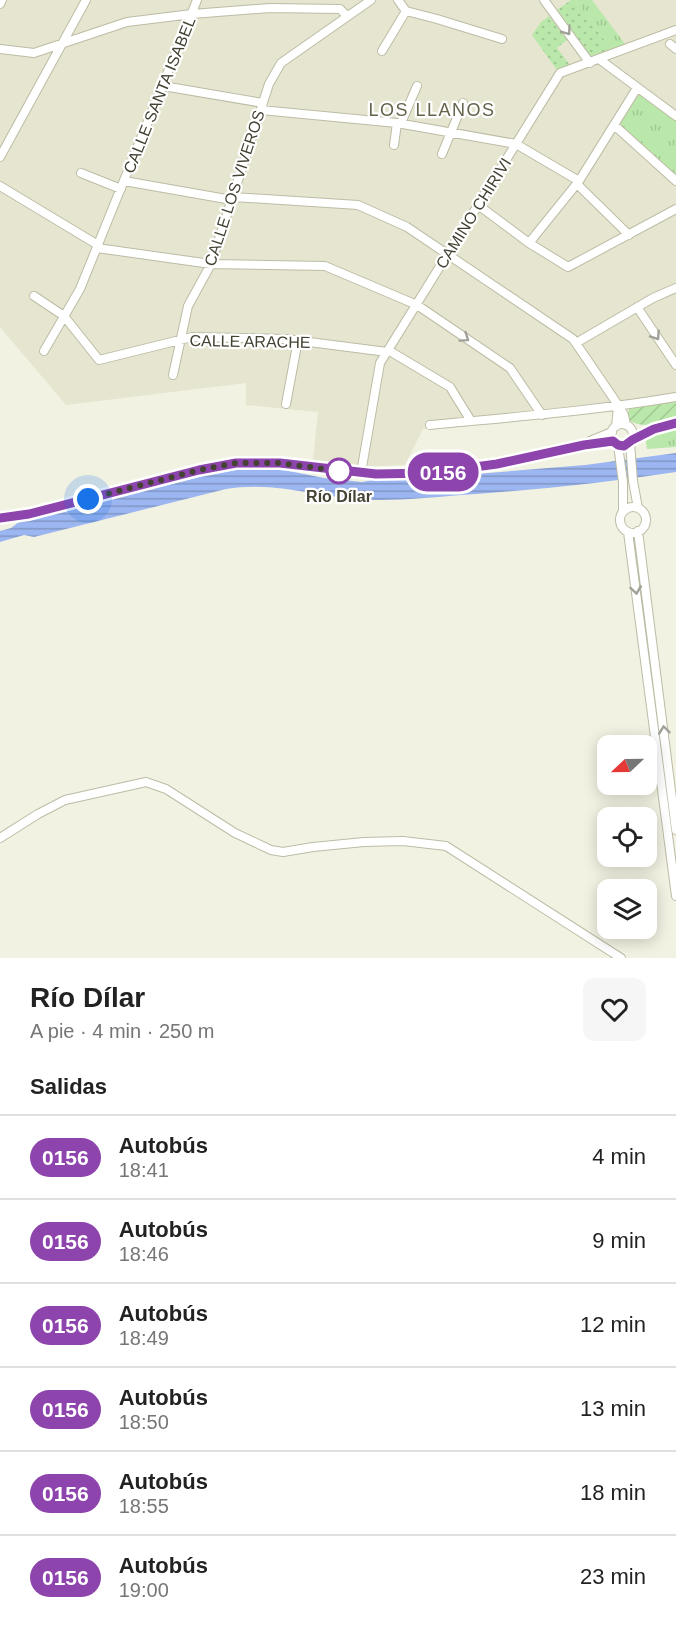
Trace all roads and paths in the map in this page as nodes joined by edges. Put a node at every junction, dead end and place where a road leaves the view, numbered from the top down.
1 (2, 0) edge
2 (86, 0) edge
3 (197, 0) edge
4 (371, 0) edge
5 (398, 0) edge
6 (544, 0) edge
7 (0, 4) edge
8 (406, 11) junction
9 (192, 14) junction
10 (347, 15) junction
11 (676, 30) edge
12 (502, 39) dead end
13 (64, 42) junction
14 (0, 49) edge
15 (382, 51) dead end
16 (599, 59) junction
17 (590, 63) junction
18 (163, 86) junction
19 (417, 86) dead end
20 (637, 88) junction
21 (463, 103) dead end
22 (262, 106) junction
23 (676, 116) edge
24 (399, 123) junction
25 (614, 125) junction
26 (451, 133) junction
27 (516, 144) junction
28 (394, 146) dead end
29 (442, 154) dead end
30 (0, 157) edge
31 (81, 173) dead end
32 (124, 181) junction
33 (676, 181) edge
34 (578, 182) junction
35 (0, 186) edge
36 (120, 189) junction
37 (232, 199) junction
38 (478, 206) junction
39 (676, 209) edge
40 (629, 235) junction
41 (529, 243) junction
42 (98, 246) junction
43 (448, 254) junction
44 (211, 264) junction
45 (676, 288) edge
46 (34, 296) dead end
47 (417, 305) junction
48 (637, 308) junction
49 (64, 316) junction
50 (181, 339) junction
51 (297, 340) junction
52 (576, 343) junction
53 (45, 351) dead end
54 (387, 351) junction
55 (676, 365) edge
56 (173, 375) dead end
57 (676, 397) edge
58 (286, 404) dead end
59 (618, 407) junction
60 (542, 415) junction
61 (471, 421) junction
62 (676, 423) edge
63 (430, 425) dead end
64 (628, 426) junction
65 (614, 429) junction
66 (654, 429) junction
67 (631, 441) junction
68 (616, 443) junction
69 (584, 445) junction
70 (361, 473) junction
71 (638, 508) junction
72 (623, 511) junction
73 (0, 518) edge
74 (638, 531) junction
75 (628, 532) junction
76 (676, 830) edge
77 (0, 838) edge
78 (676, 896) edge
79 (621, 958) edge

1 - 7 street
2 - 13 street
3 - 9 street, CALLE SANTA ISABEL
4 - 10 street, CALLE LOS VIVEROS
5 - 8 street
6 -> 17 street
8 - 12 street
8 - 15 street
9 - 10 street
9 - 13 street
9 - 18 street, CALLE SANTA ISABEL
10 - 22 street, CALLE LOS VIVEROS
11 - 16 street, CAMINO CHIRIVI
13 - 14 street
13 - 30 street
16 - 17 street, CAMINO CHIRIVI
16 - 20 street
17 - 27 street, CAMINO CHIRIVI
18 - 22 street, CALLE LOS VIVEROS
18 - 32 street, CALLE SANTA ISABEL
19 - 24 street
20 - 23 street
20 - 25 street
21 - 26 street
22 - 24 street
22 - 37 street, CALLE LOS VIVEROS
24 - 26 street
24 - 28 street
25 - 33 street
25 - 34 street
26 - 27 street
26 - 29 street
27 - 34 street
27 - 38 street, CAMINO CHIRIVI
31 - 36 street, CALLE SANTA ISABEL
32 - 36 street, CALLE SANTA ISABEL
32 - 37 street
34 - 40 street
34 - 41 street
35 - 42 street
36 - 42 street, CALLE SANTA ISABEL
37 - 43 street
37 - 44 street, CALLE LOS VIVEROS
38 - 41 street
38 - 43 street, CAMINO CHIRIVI
39 - 40 street
40 - 41 street
42 - 44 street
42 - 49 street, CALLE SANTA ISABEL
43 - 47 street, CAMINO CHIRIVI
43 - 52 street
44 - 47 street
44 - 50 street, CALLE LOS VIVEROS
45 - 48 street
46 - 49 street, CALLE ARACHE
47 - 54 street, CAMINO CHIRIVI
47 -> 60 street
48 - 52 street
48 -> 55 street
49 - 50 street, CALLE ARACHE
49 - 53 street, CALLE SANTA ISABEL
50 - 51 street, CALLE ARACHE
50 - 56 street, CALLE LOS VIVEROS
51 - 54 street, CALLE ARACHE
51 - 58 street
52 - 59 street
54 - 61 street, CALLE ARACHE
54 - 70 street, CAMINO CHIRIVI
57 - 59 street
59 - 60 street
59 - 64 street
59 - 65 street
60 - 61 street
61 - 63 street
62 - 66 street
64 - 65 street
64 - 66 street
64 - 67 street
65 - 68 street
65 - 69 street
66 - 67 street
67 - 68 street
67 - 71 street
68 - 69 street
68 - 72 street
69 - 70 street
70 - 73 street
71 - 72 street
71 - 74 street
72 - 75 street
74 - 75 street
76 -> 74 street
75 -> 78 street
77 - 79 street

